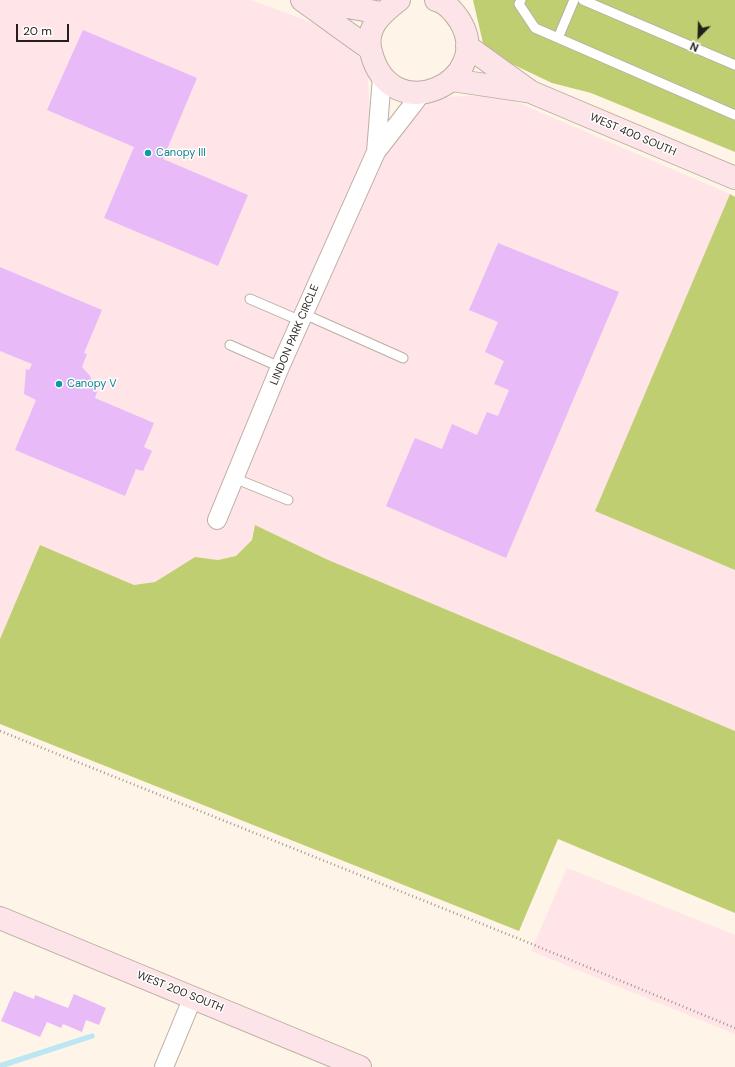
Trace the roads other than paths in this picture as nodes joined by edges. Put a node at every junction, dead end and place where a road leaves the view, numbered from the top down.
1 (302, 0) edge
2 (308, 0) edge
3 (398, 0) edge
4 (436, 0) edge
5 (521, 0) edge
6 (574, 0) edge
7 (583, 0) edge
8 (455, 6) edge
9 (381, 13) junction
10 (558, 38) junction
11 (467, 46) junction
12 (370, 49) junction
13 (735, 65) edge
14 (382, 77) junction
15 (452, 80) junction
16 (531, 92) junction
17 (421, 94) junction
18 (735, 115) edge
19 (376, 152) junction
20 (735, 178) edge
21 (250, 299) dead end
22 (302, 317) junction
23 (230, 345) dead end
24 (403, 358) dead end
25 (280, 367) junction
26 (234, 478) junction
27 (288, 500) dead end
28 (217, 520) dead end
29 (0, 918) edge
30 (193, 997) junction
31 (164, 1067) edge
32 (360, 1067) edge

1 - 12 street
2 - 9 street
3 - 9 street
4 - 8 street
5 - 10 lane
6 - 10 lane
7 - 13 lane
8 - 11 street
9 - 12 street
10 - 18 lane
11 - 15 street
11 - 16 street, WEST 400 SOUTH
12 - 14 street
14 - 17 street
14 - 19 street
15 - 16 street, WEST 400 SOUTH
15 - 17 street
16 - 20 street, WEST 400 SOUTH
17 - 19 street
19 - 22 street, LINDON PARK CIRCLE
21 - 22 lane
22 - 24 lane
22 - 25 street, LINDON PARK CIRCLE
23 - 25 lane
25 - 26 street, LINDON PARK CIRCLE
26 - 27 lane
26 - 28 street, LINDON PARK CIRCLE
29 - 30 street, WEST 200 SOUTH
30 - 31 street
30 - 32 street, WEST 200 SOUTH

